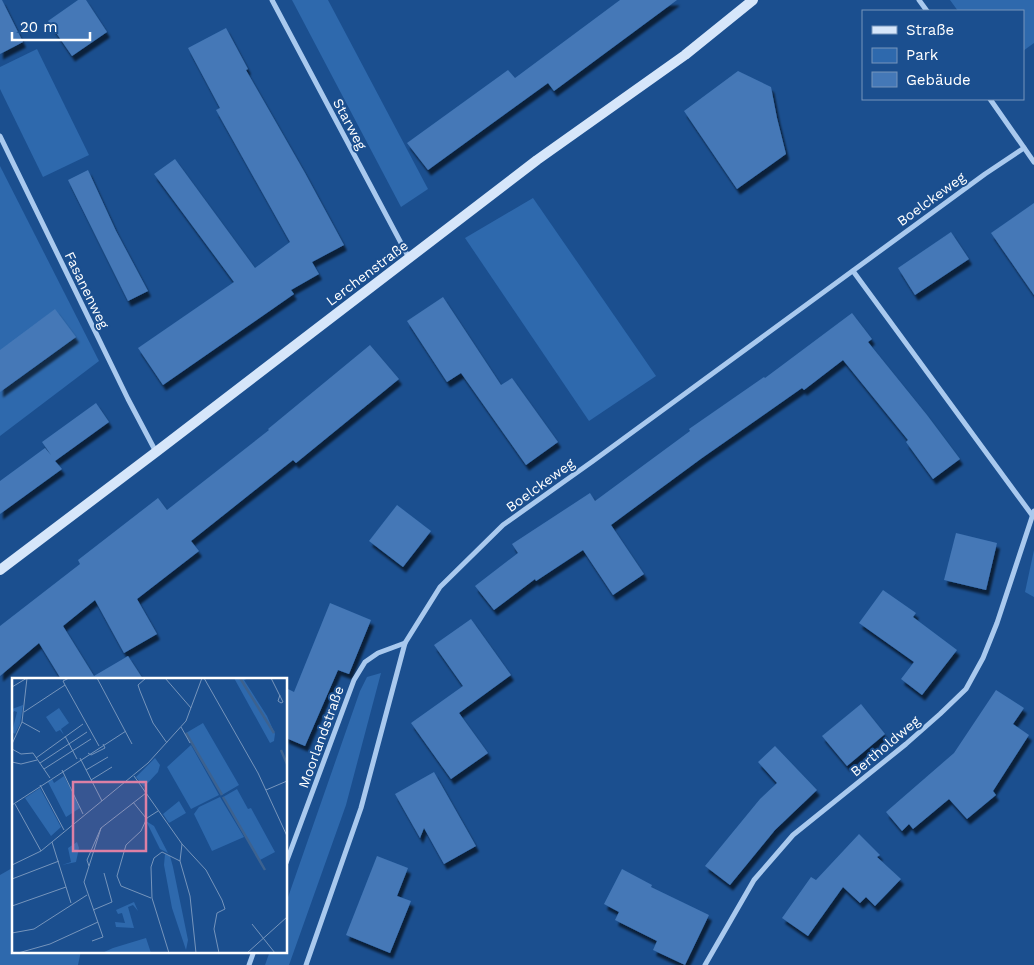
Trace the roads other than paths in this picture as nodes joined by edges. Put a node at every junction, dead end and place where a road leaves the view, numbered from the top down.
1 (272, 0) edge
2 (753, 0) edge
3 (991, 100) edge
4 (0, 136) edge
5 (1024, 148) junction
6 (1034, 162) edge
7 (409, 258) junction
8 (853, 271) junction
9 (156, 452) junction
10 (1033, 513) edge
11 (0, 570) edge
12 (405, 643) junction
13 (288, 859) edge
14 (254, 952) edge
15 (249, 965) edge
16 (306, 965) edge
17 (705, 965) edge

1 - 7 street, Starweg
2 - 7 street, Lerchenstraße
3 - 5 street
4 - 9 street, Fasanenweg
5 - 6 street
5 - 8 street, Boelckeweg
7 - 9 street, Lerchenstraße
8 - 10 street, Bertholdweg
8 - 12 street, Boelckeweg
9 - 11 street, Lerchenstraße
10 - 17 street, Bertholdweg
12 - 13 street, Moorlandstraße
12 - 16 street, Boelckeweg
14 - 15 street

